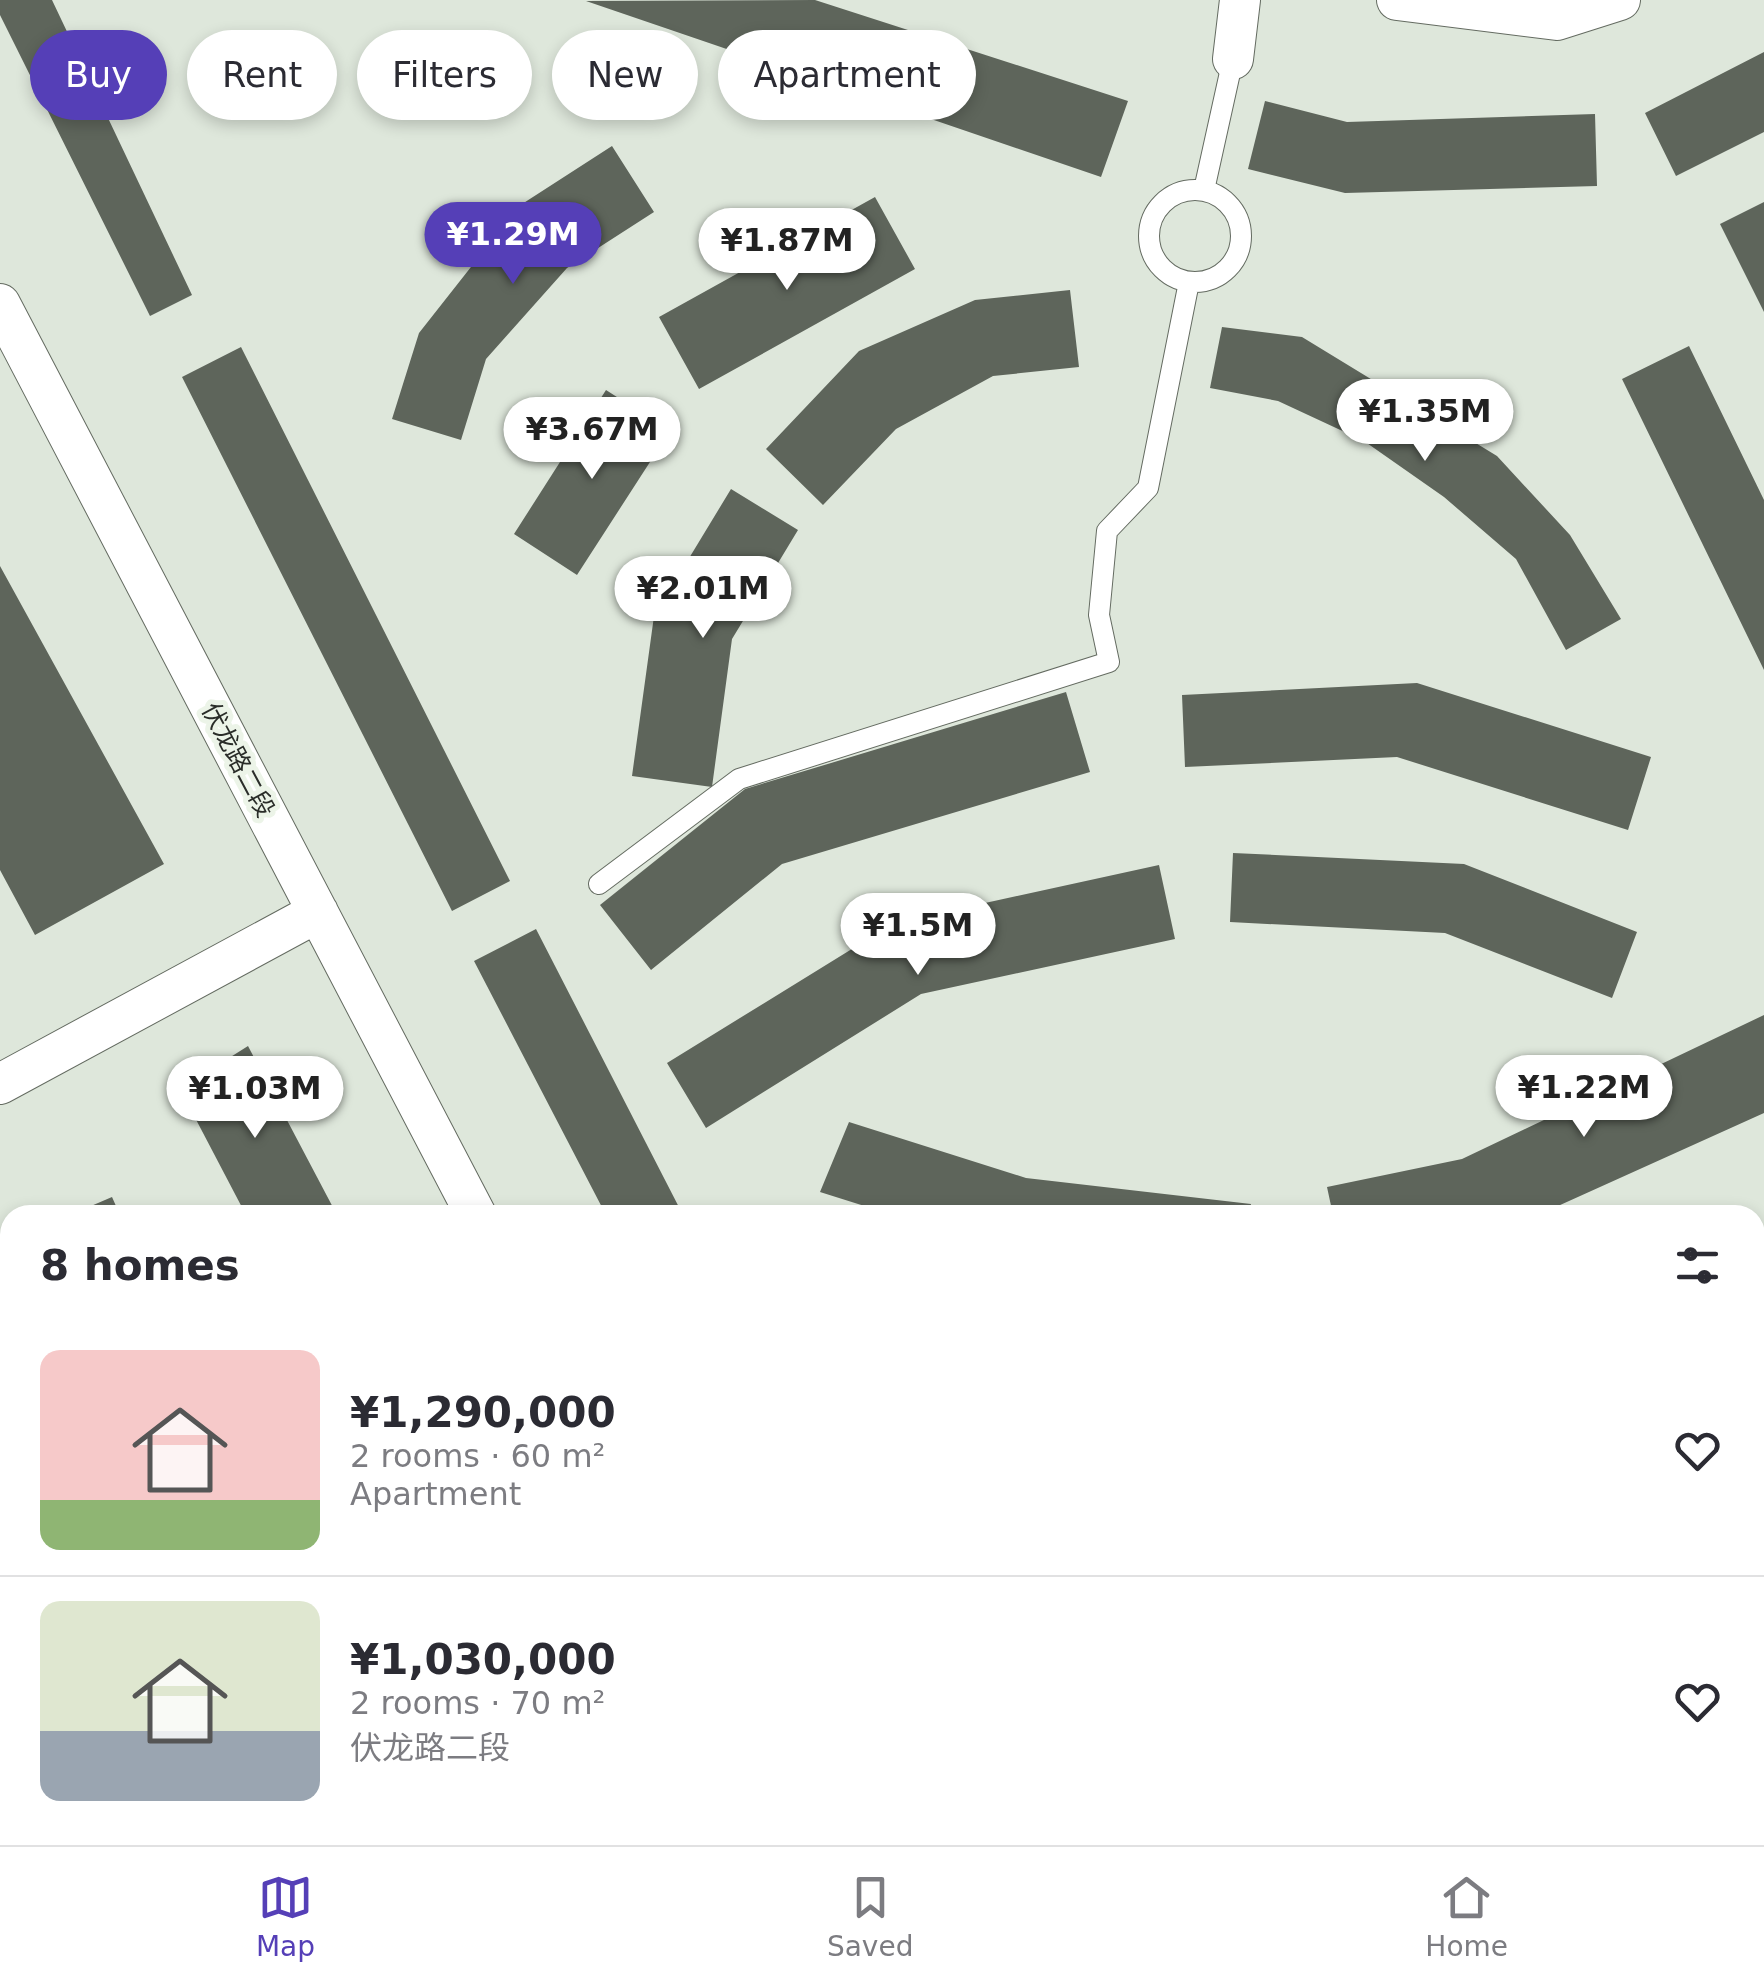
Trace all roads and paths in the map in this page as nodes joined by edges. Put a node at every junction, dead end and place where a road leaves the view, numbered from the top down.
1 (1240, 0) edge
2 (1397, 0) edge
3 (1620, 0) edge
4 (1233, 60) joint
5 (1204, 190) junction
6 (1189, 282) junction
7 (0, 304) edge
8 (599, 884) dead end
9 (318, 912) junction
10 (0, 1084) edge
11 (471, 1205) edge

1 - 4 street
2 - 3 street
4 - 5 lane
5 - 6 lane
5 - 6 lane
6 - 8 lane
7 - 9 street, 伏龙路二段
9 - 10 street
9 - 11 street, 伏龙路二段

